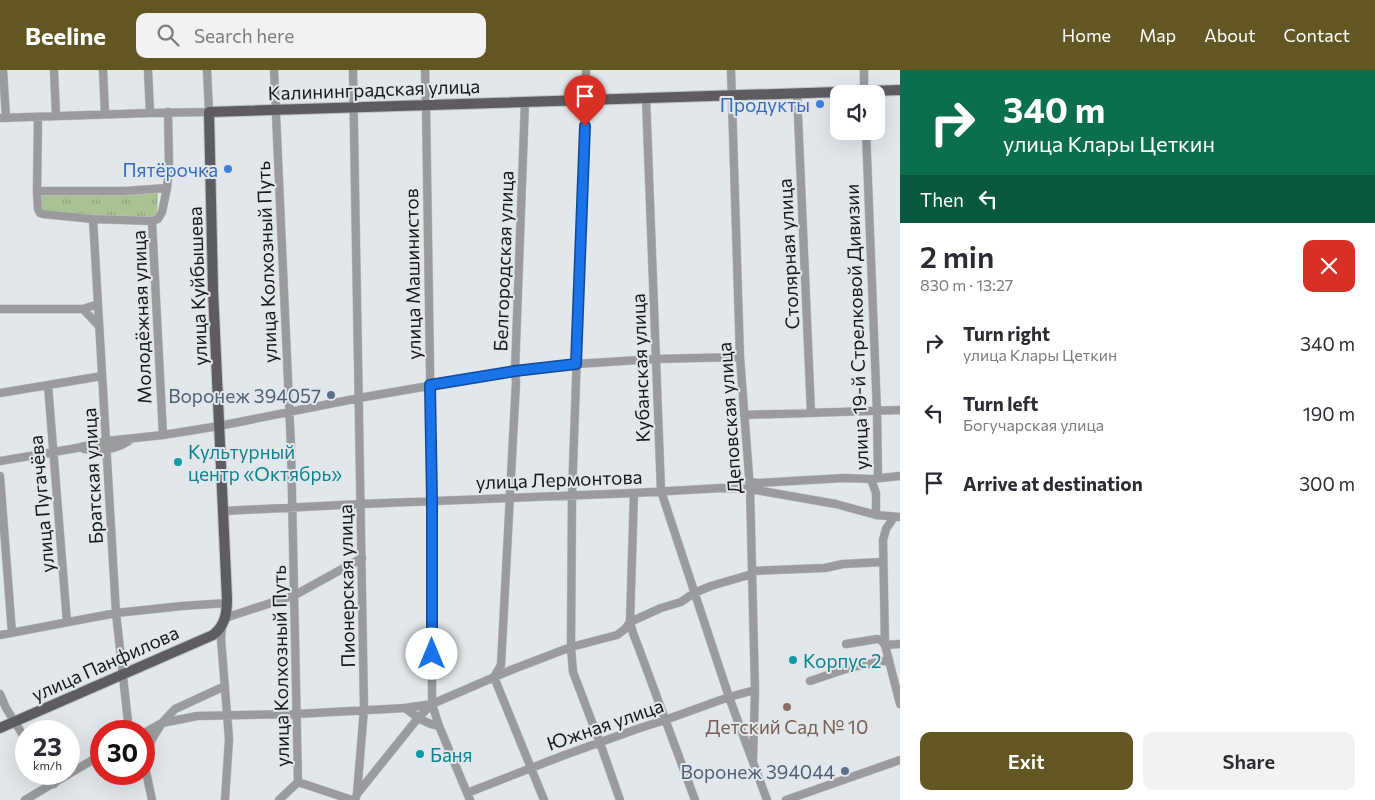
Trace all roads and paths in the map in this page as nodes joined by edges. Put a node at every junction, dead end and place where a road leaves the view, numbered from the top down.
1 (3, 70) edge
2 (54, 70) edge
3 (103, 70) edge
4 (148, 70) edge
5 (207, 70) edge
6 (274, 70) edge
7 (353, 70) edge
8 (425, 70) edge
9 (586, 70) edge
10 (731, 70) edge
11 (864, 70) edge
12 (864, 85) edge
13 (900, 90) edge
14 (885, 91) edge
15 (797, 93) junction
16 (830, 93) edge
17 (732, 95) junction
18 (646, 98) junction
19 (586, 99) junction
20 (525, 102) junction
21 (426, 105) junction
22 (354, 107) junction
23 (276, 110) junction
24 (168, 112) junction
25 (209, 112) junction
26 (150, 113) junction
27 (106, 114) junction
28 (38, 116) junction
29 (56, 116) junction
30 (3, 118) edge
31 (866, 140) edge
32 (166, 188) junction
33 (37, 190) junction
34 (93, 219) junction
35 (152, 221) junction
36 (98, 304) junction
37 (0, 309) edge
38 (83, 309) junction
39 (99, 326) junction
40 (740, 357) junction
41 (655, 358) junction
42 (576, 364) junction
43 (515, 371) junction
44 (102, 376) junction
45 (48, 384) junction
46 (430, 385) junction
47 (0, 393) edge
48 (359, 398) junction
49 (900, 410) edge
50 (289, 411) junction
51 (877, 412) junction
52 (812, 413) junction
53 (744, 415) junction
54 (219, 426) junction
55 (163, 436) junction
56 (132, 438) junction
57 (106, 441) junction
58 (77, 448) junction
59 (107, 450) junction
60 (53, 452) junction
61 (0, 461) edge
62 (0, 476) edge
63 (900, 476) edge
64 (875, 479) junction
65 (749, 486) junction
66 (661, 491) junction
67 (634, 493) junction
68 (572, 495) junction
69 (510, 497) junction
70 (432, 501) junction
71 (361, 504) junction
72 (292, 508) junction
73 (224, 511) junction
74 (876, 515) junction
75 (897, 517) edge
76 (362, 558) junction
77 (883, 562) junction
78 (752, 572) junction
79 (694, 593) junction
80 (295, 595) junction
81 (227, 603) junction
82 (116, 613) junction
83 (67, 622) junction
84 (224, 622) junction
85 (630, 622) junction
86 (12, 633) junction
87 (0, 635) edge
88 (217, 637) junction
89 (846, 644) dead end
90 (900, 644) edge
91 (886, 645) junction
92 (571, 647) junction
93 (889, 660) junction
94 (500, 665) junction
95 (511, 670) junction
96 (124, 673) junction
97 (494, 677) junction
98 (810, 681) dead end
99 (225, 686) junction
100 (755, 690) junction
101 (0, 694) edge
102 (729, 697) junction
103 (432, 704) junction
104 (900, 704) edge
105 (405, 708) junction
106 (364, 709) junction
107 (297, 714) junction
108 (228, 715) junction
109 (418, 718) junction
110 (17, 720) edge
111 (128, 720) edge
112 (665, 720) junction
113 (15, 721) joint
114 (162, 723) junction
115 (439, 726) junction
116 (155, 727) edge
117 (0, 728) edge
118 (155, 734) edge
119 (600, 743) junction
120 (900, 760) edge
121 (753, 763) junction
122 (532, 768) junction
123 (298, 782) junction
124 (52, 785) edge
125 (149, 785) edge
126 (469, 796) edge
127 (355, 798) edge
128 (25, 800) edge
129 (152, 800) edge
130 (225, 800) edge
131 (279, 800) edge
132 (544, 800) edge
133 (620, 800) edge
134 (695, 800) edge
135 (766, 800) edge
136 (786, 800) edge

1 - 30 street
2 - 29 street
3 - 27 street
4 - 26 street
5 - 25 street, улица Куйбышева
6 - 23 street, улица Колхозный Путь
7 - 22 street, Пионерская улица
8 - 21 street, улица Машинистов
9 - 19 street
10 - 17 street, Деповская улица
11 - 12 street
13 - 14 main road, Калининградская улица
15 - 16 main road, Калининградская улица
15 - 17 main road, Калининградская улица
15 - 52 street, Столярная улица
17 - 18 main road, Калининградская улица
17 - 40 street, Деповская улица
18 - 19 main road, Калининградская улица
18 - 41 street, Кубанская улица
19 - 20 main road, Калининградская улица
19 - 42 street
20 - 21 main road, Калининградская улица
20 - 43 street, Белгородская улица
21 - 22 main road, Калининградская улица
21 - 46 street, улица Машинистов
22 - 23 main road, Калининградская улица
22 - 48 street, Пионерская улица
23 - 25 main road, Калининградская улица
23 - 50 street, улица Колхозный Путь
24 - 25 street, Калининградская улица
24 - 26 street, Калининградская улица
24 - 32 street, Молодёжная улица
25 - 54 main road, улица Куйбышева
26 - 27 street, Калининградская улица
27 - 29 street, Калининградская улица
28 - 29 street, Калининградская улица
28 - 30 street, Калининградская улица
28 - 33 street
31 - 51 street, улица 19-й Стрелковой Дивизии
32 - 33 street
32 - 35 street, Молодёжная улица
33 - 34 street
34 - 35 street
34 - 36 street, Братская улица
35 - 55 street, Молодёжная улица
36 - 38 street
36 - 39 street, Братская улица
37 - 38 street
38 - 39 street
39 - 44 street, Братская улица
40 - 41 street
40 - 53 street, Деповская улица
41 - 42 street
41 - 66 street, Кубанская улица
42 - 43 street
42 - 68 street
43 - 46 street
43 - 69 street, Белгородская улица
44 - 45 street
44 - 57 street, Братская улица
45 - 47 street
45 - 60 street, улица Пугачёва
46 - 48 street
46 - 70 street, улица Машинистов
48 - 50 street
48 - 71 street, Пионерская улица
49 - 51 street
50 - 54 street
50 - 72 street, улица Колхозный Путь
51 - 52 street
51 - 64 street, улица 19-й Стрелковой Дивизии
52 - 53 street
53 - 65 street, Деповская улица
54 - 55 street
54 - 73 main road, улица Куйбышева
55 - 56 street
56 - 57 street
56 - 59 street
57 - 58 street
57 - 59 street, Братская улица
58 - 59 street
58 - 60 street
59 - 82 street, Братская улица
60 - 61 street
60 - 83 street, улица Пугачёва
62 - 86 street
63 - 64 street
64 - 65 street
64 - 74 street, улица 19-й Стрелковой Дивизии
65 - 66 street, улица Лермонтова
65 - 74 street, улица Лермонтова
65 - 78 street, Деповская улица
66 - 67 street, улица Лермонтова
66 - 79 street, Кубанская улица
67 - 68 street, улица Лермонтова
67 - 85 street
68 - 69 street, улица Лермонтова
68 - 92 street
69 - 70 street, улица Лермонтова
69 - 94 street, Белгородская улица
70 - 71 street, улица Лермонтова
70 - 103 street, улица Машинистов
71 - 72 street, улица Лермонтова
71 - 76 street, Пионерская улица
72 - 73 street, улица Лермонтова
72 - 80 street, улица Колхозный Путь
73 - 81 main road, улица Куйбышева
74 - 75 street, улица Лермонтова
75 - 77 street
76 - 80 street, улица Панфилова
76 - 106 street, Пионерская улица
77 - 78 street
77 - 91 street
78 - 79 street
78 - 100 street, Деповская улица
79 - 85 street
79 - 102 street, Кубанская улица
80 - 84 street, улица Панфилова
80 - 107 street, улица Колхозный Путь
81 - 82 street
81 - 84 main road, улица Куйбышева
82 - 83 street
82 - 96 street, Братская улица
83 - 86 street
84 - 88 main road, улица Панфилова
85 - 92 street
85 - 112 street
86 - 87 street
88 - 96 main road, улица Панфилова
88 - 99 street
89 - 91 street
90 - 91 street
91 - 93 street
92 - 95 street
92 - 119 street
93 - 98 street
93 - 104 street
94 - 95 street
94 - 97 street, Белгородская улица
95 - 97 street
96 - 110 main road, улица Панфилова
96 - 111 street, Братская улица
97 - 103 street
97 - 122 street
99 - 108 street
99 - 114 street
100 - 102 street, Южная улица
100 - 121 street, Деповская улица
101 - 113 street
102 - 112 street, Южная улица
102 - 121 street, Кубанская улица
103 - 105 street
103 - 109 street
103 - 115 street, улица Машинистов
105 - 106 street
105 - 109 street
106 - 107 street
106 - 127 street, Пионерская улица
107 - 108 street
107 - 123 street, улица Колхозный Путь
108 - 114 street
108 - 130 street
109 - 115 street
109 - 127 street
112 - 119 street, Южная улица
112 - 134 street
113 - 117 main road, улица Панфилова
114 - 116 street
114 - 118 street
115 - 126 street, улица Машинистов
119 - 122 street, Южная улица
119 - 133 street
120 - 136 street
121 - 135 street, Кубанская улица
122 - 126 street, Южная улица
122 - 132 street
123 - 127 street
123 - 131 street
124 - 128 street
125 - 129 street

